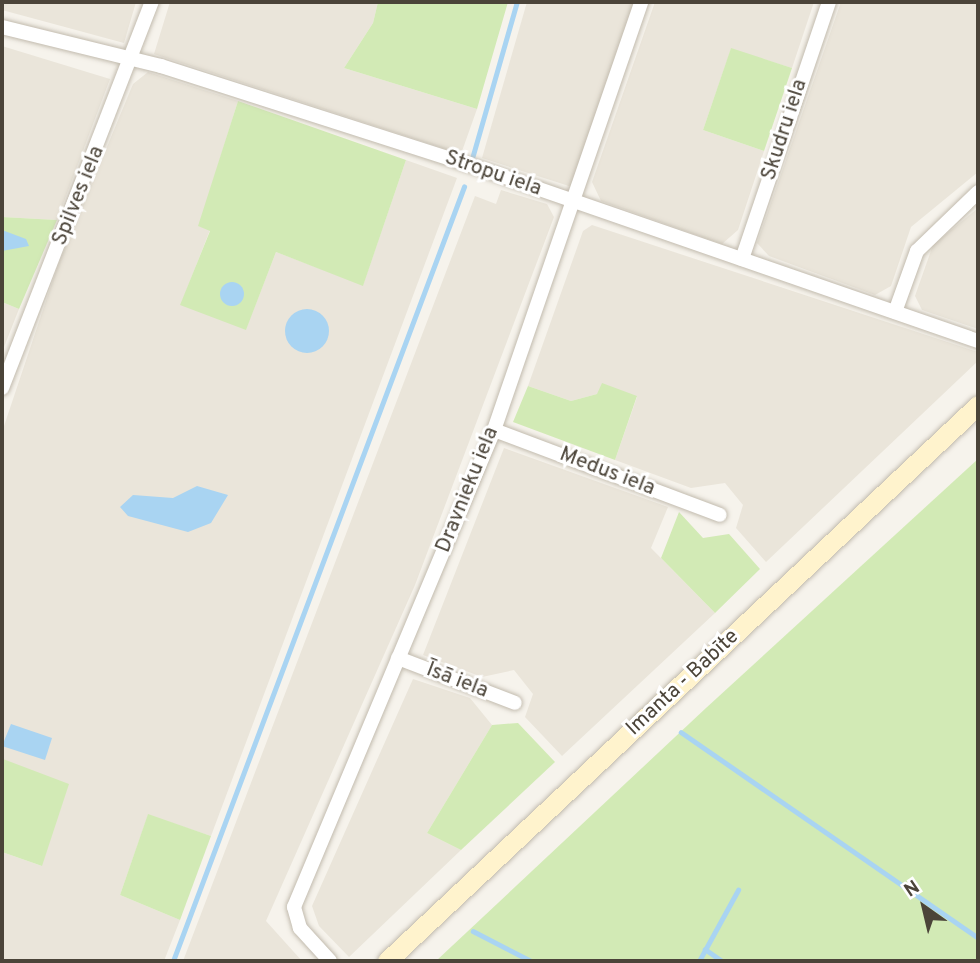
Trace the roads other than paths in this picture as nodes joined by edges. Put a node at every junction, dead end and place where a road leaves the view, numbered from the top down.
1 (152, 2) edge
2 (640, 2) edge
3 (828, 2) edge
4 (2, 27) edge
5 (134, 60) junction
6 (978, 192) edge
7 (574, 202) junction
8 (742, 258) junction
9 (895, 312) junction
10 (978, 341) edge
11 (2, 388) edge
12 (978, 405) edge
13 (494, 430) junction
14 (720, 515) dead end
15 (398, 658) junction
16 (515, 703) dead end
17 (330, 961) edge
18 (387, 961) edge

1 - 5 street, Spilves iela
2 - 7 street, Dravnieku iela
3 - 8 street, Skudru iela
4 - 5 street, Stropu iela
5 - 7 street, Stropu iela
5 - 11 street, Spilves iela
6 - 9 street
7 - 8 street, Stropu iela
7 - 13 street, Dravnieku iela
8 - 9 street, Stropu iela
9 - 10 street, Stropu iela
12 - 18 main road, Imanta - Babīte
13 - 14 street, Medus iela
13 - 15 street, Dravnieku iela
15 - 16 street, Īsā iela
15 - 17 street, Dravnieku iela

